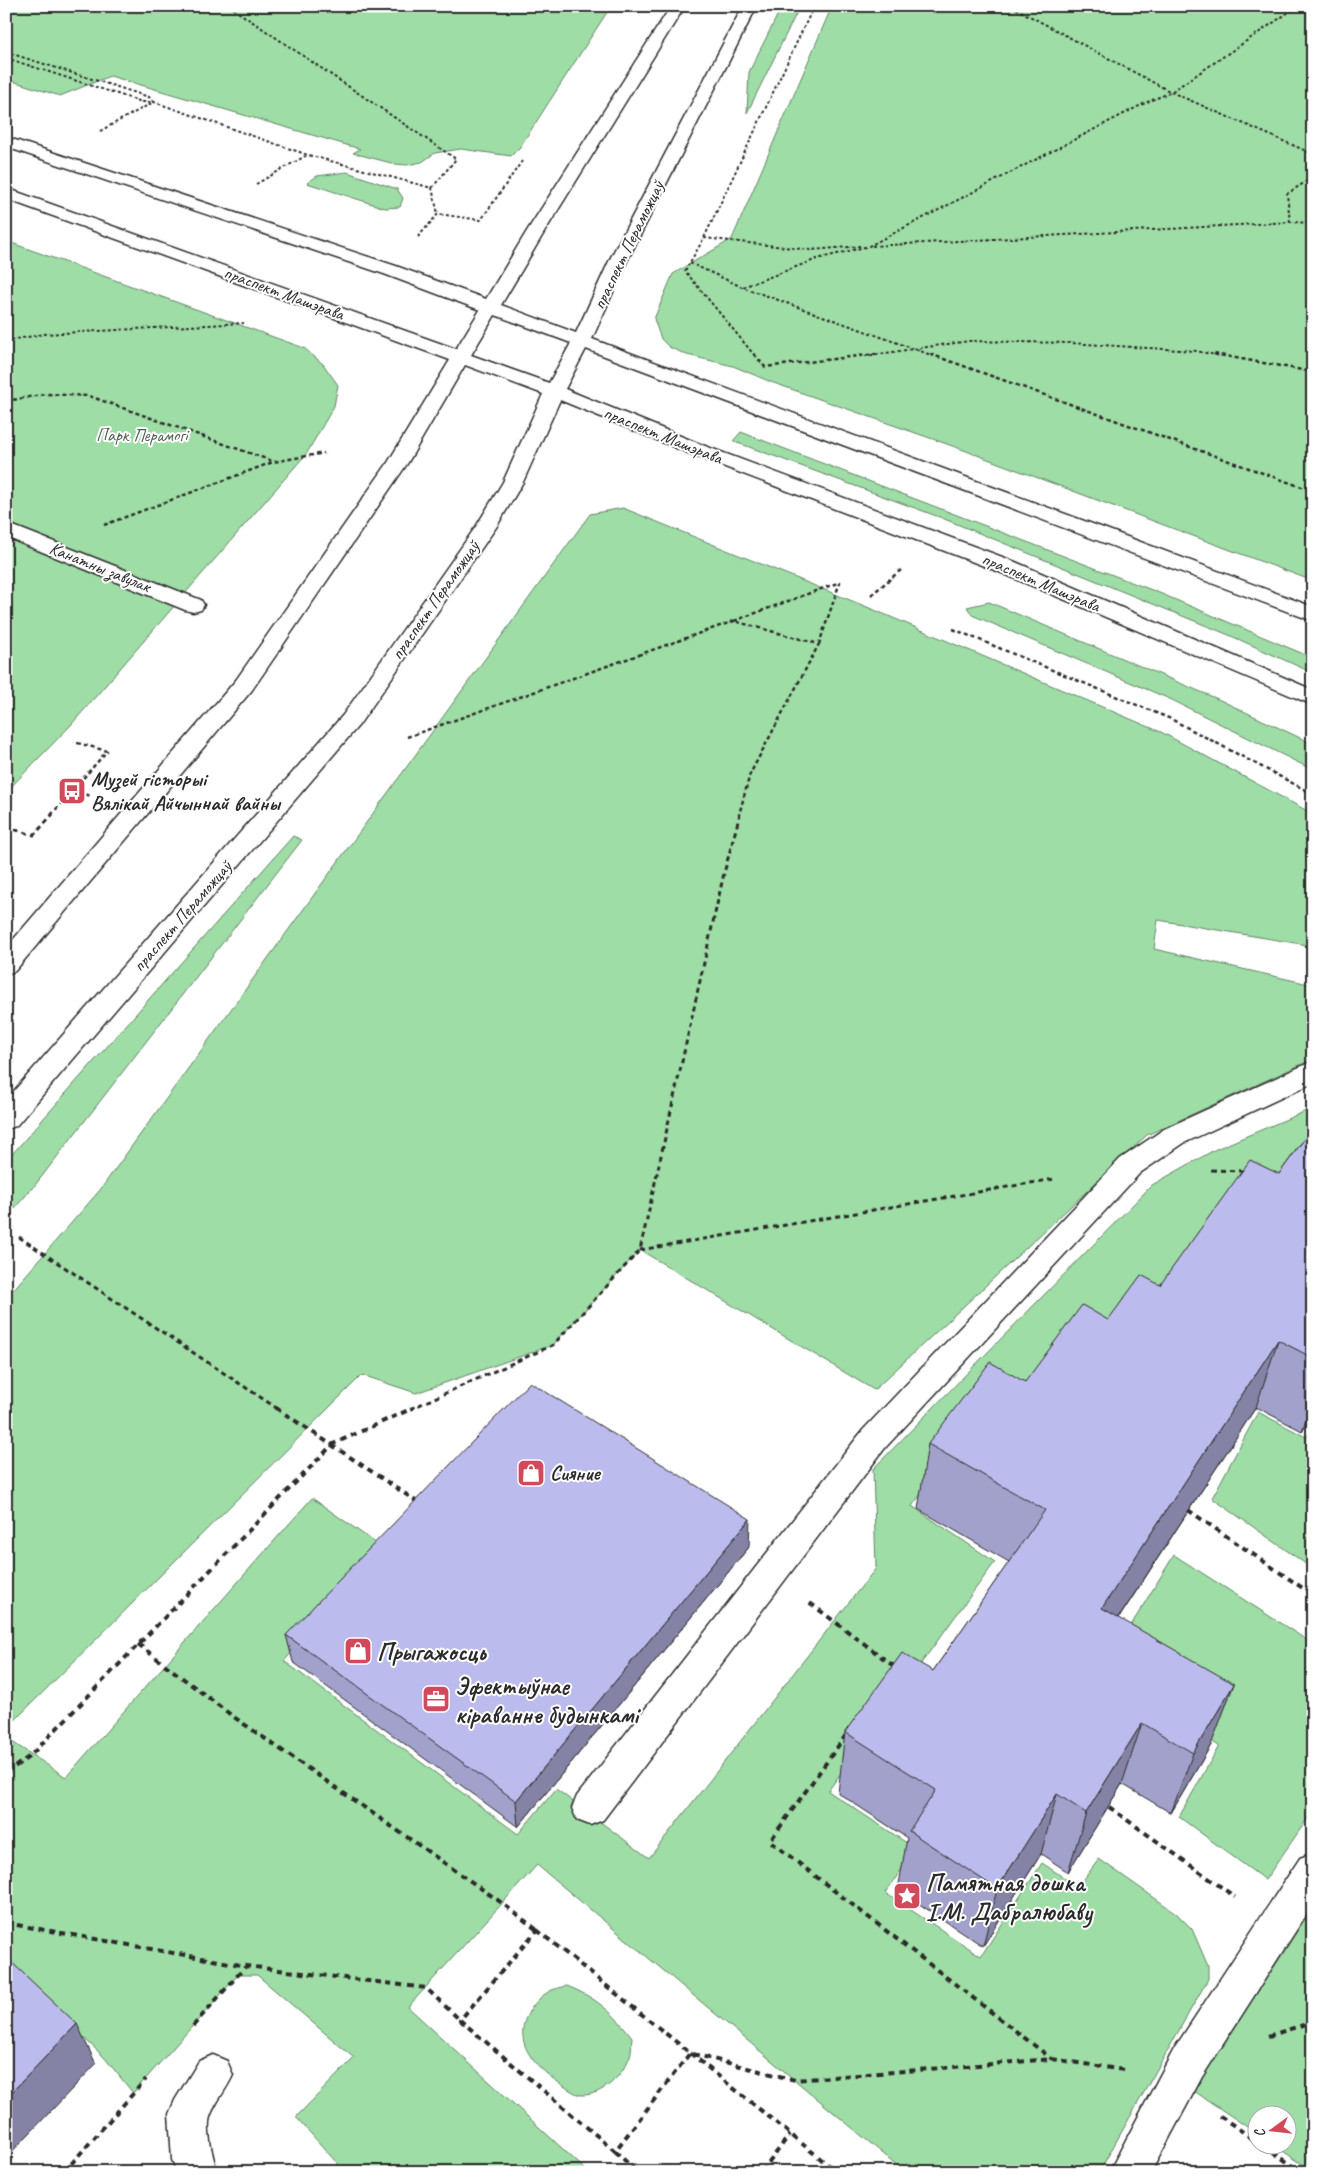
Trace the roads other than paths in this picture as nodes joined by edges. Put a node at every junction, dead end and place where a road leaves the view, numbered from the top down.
1 (678, 6) edge
2 (750, 6) edge
3 (6, 142) edge
4 (6, 193) edge
5 (491, 307) junction
6 (581, 342) junction
7 (460, 357) junction
8 (554, 391) junction
9 (6, 529) edge
10 (193, 605) dead end
11 (1313, 615) edge
12 (1313, 698) edge
13 (6, 965) edge
14 (1313, 1071) edge
15 (6, 1119) edge
16 (590, 1808) dead end
17 (1313, 1871) edge
18 (213, 2075) dead end
19 (198, 2172) edge
20 (1129, 2172) edge

1 - 5 main road
2 - 6 main road, праспект Пераможцаў
3 - 5 main road
4 - 7 main road, праспект Машэрава
5 - 6 main road
5 - 7 main road
6 - 8 main road, праспект Пераможцаў
6 - 11 main road
7 - 8 main road, праспект Машэрава
7 - 13 main road
8 - 12 main road, праспект Машэрава
8 - 15 main road, праспект Пераможцаў
9 - 10 main road, Канатны завулак
14 - 16 main road
17 - 20 main road
18 - 19 main road

